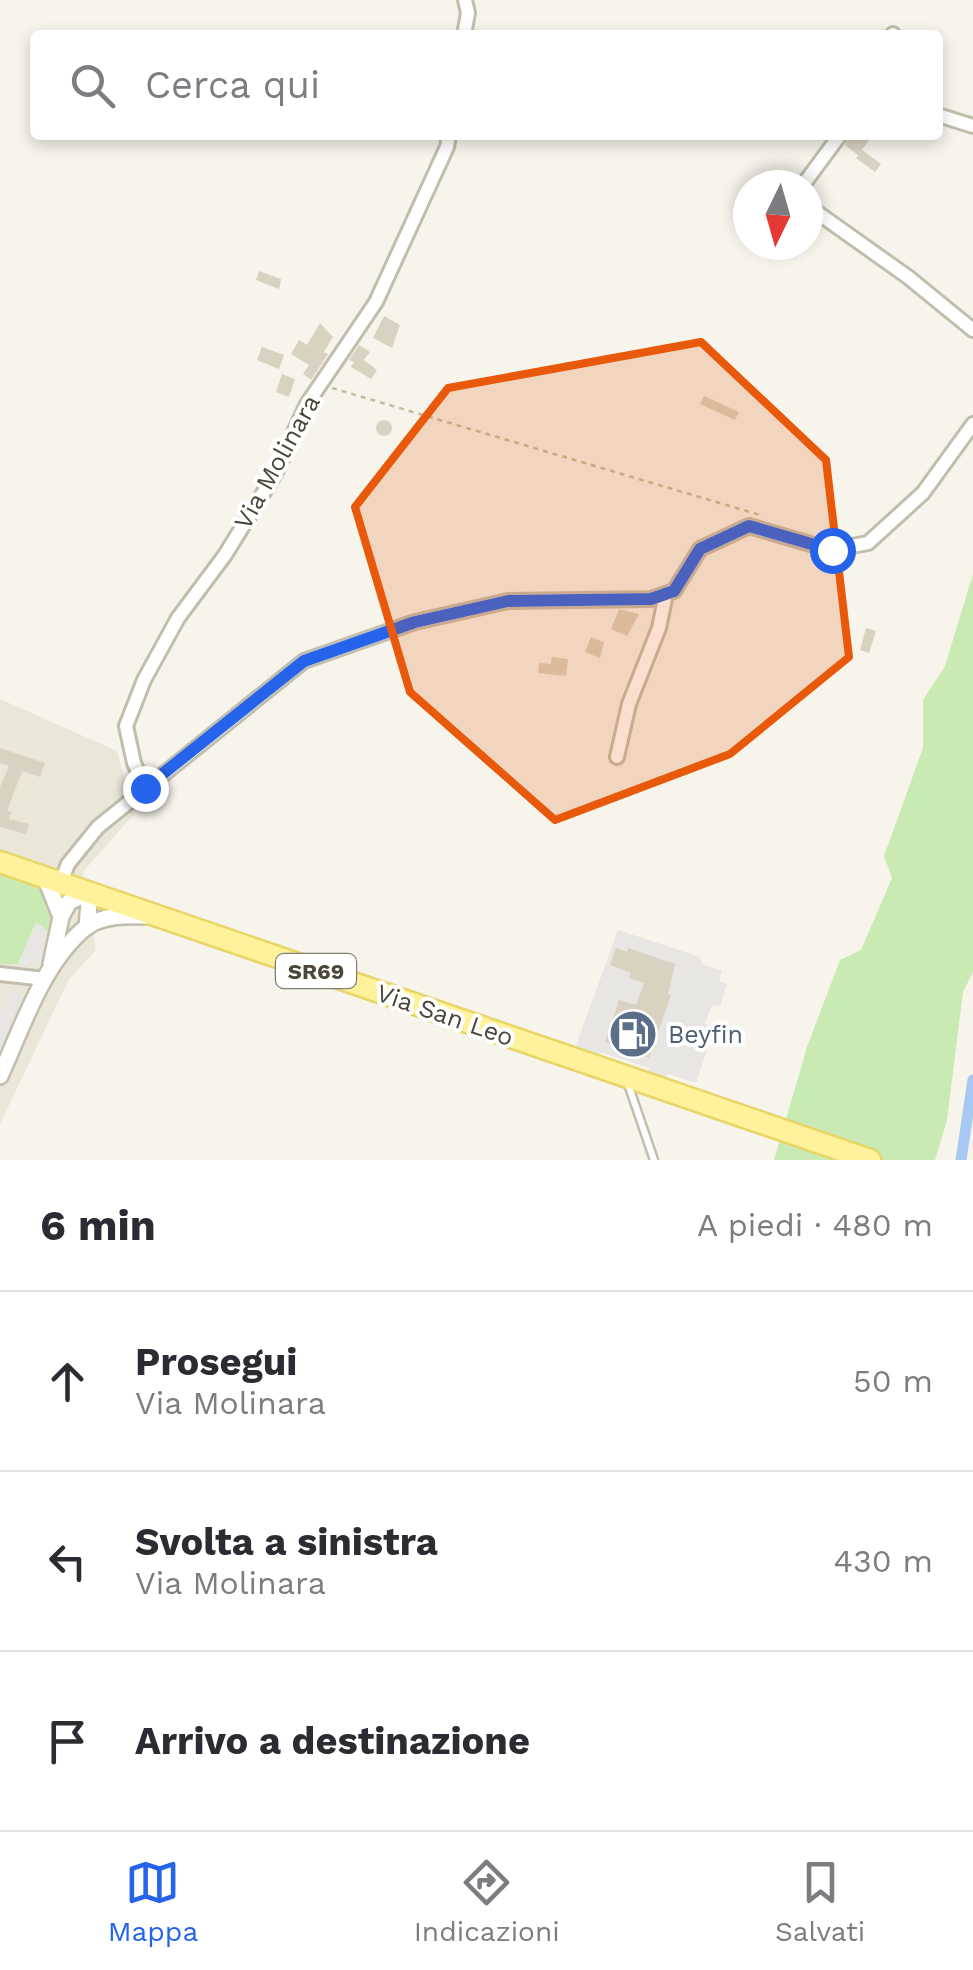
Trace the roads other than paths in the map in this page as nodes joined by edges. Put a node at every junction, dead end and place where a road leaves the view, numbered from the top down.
1 (465, 0) edge
2 (465, 30) edge
3 (943, 117) edge
4 (973, 126) edge
5 (448, 140) edge
6 (836, 140) edge
7 (815, 170) edge
8 (823, 217) edge
9 (973, 330) edge
10 (973, 424) edge
11 (666, 594) junction
12 (617, 757) dead end
13 (145, 788) junction
14 (0, 862) edge
15 (53, 880) junction
16 (90, 892) junction
17 (159, 916) junction
18 (61, 917) junction
19 (86, 926) junction
20 (48, 973) junction
21 (0, 974) edge
22 (0, 1076) edge
23 (626, 1078) junction
24 (654, 1160) edge
25 (870, 1160) edge

1 - 2 street
3 - 4 street
5 - 13 street, Via Molinara
6 - 7 street
8 - 9 street
10 - 11 street
11 - 12 street
11 - 13 street
13 - 15 street
14 - 15 main road, Via San Leo
15 - 16 main road, Via San Leo
15 - 18 street
16 - 17 main road, Via San Leo
16 - 18 street
16 - 19 street
17 - 19 street
17 - 23 main road, Via San Leo / SR69
18 - 20 street
19 - 20 street
20 - 21 street
20 - 22 street
23 - 24 lane
23 - 25 main road, Via San Leo / SR69

